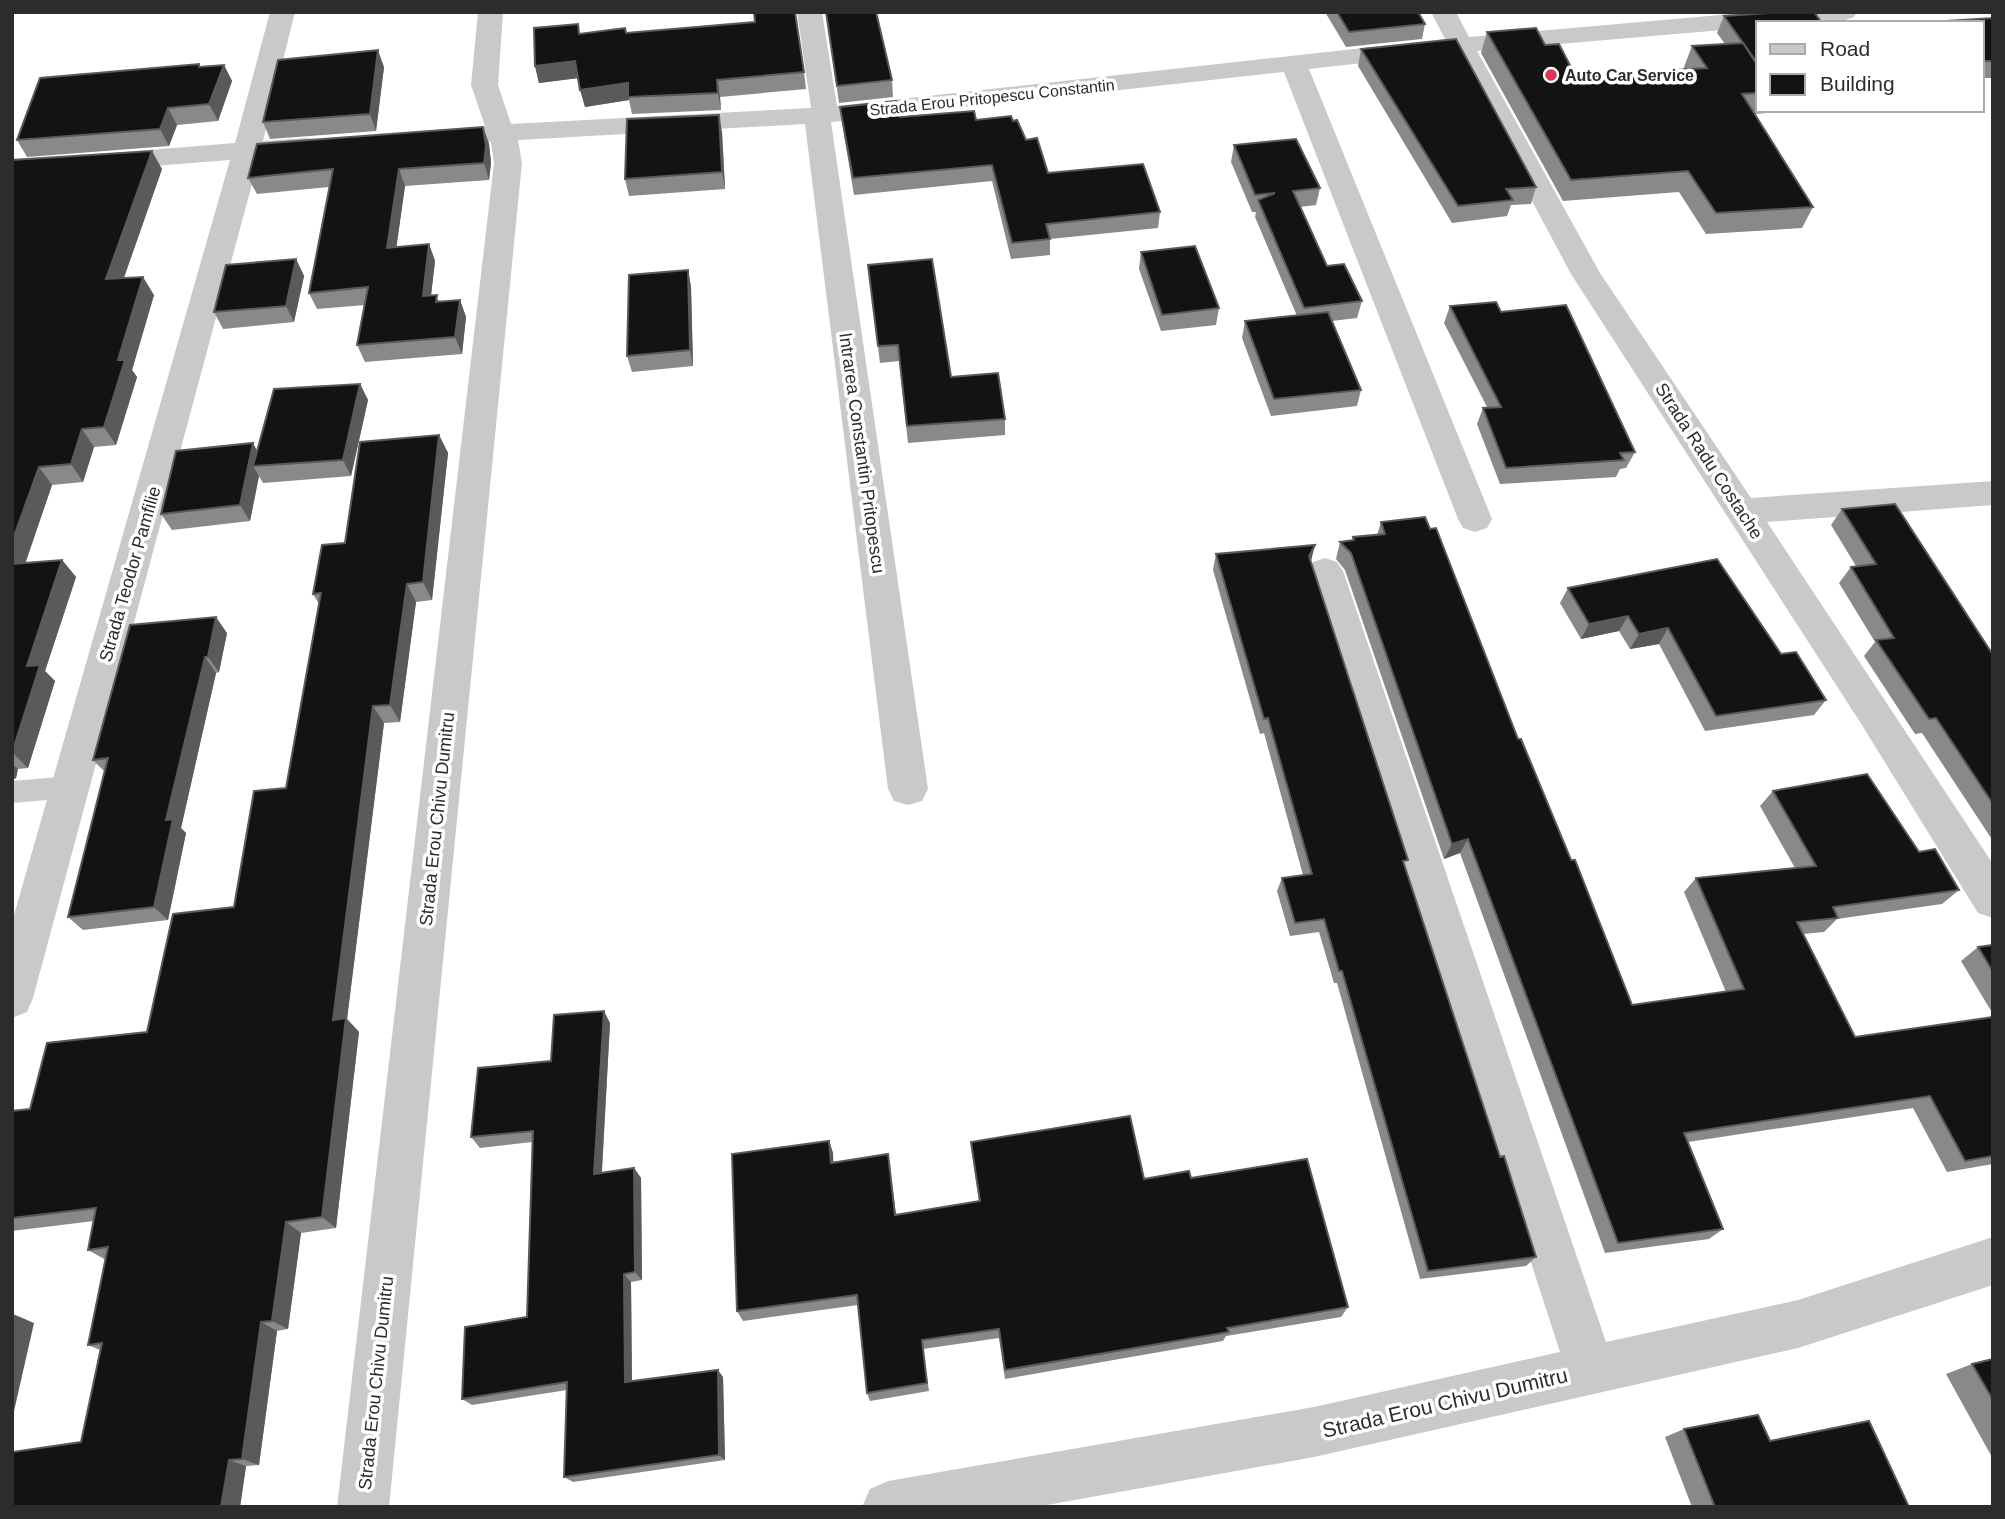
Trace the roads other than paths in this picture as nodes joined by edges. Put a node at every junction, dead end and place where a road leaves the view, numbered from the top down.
1 (283, 12) edge
2 (491, 12) edge
3 (809, 12) edge
4 (1443, 12) edge
5 (1845, 12) edge
6 (1460, 45) junction
7 (1294, 64) junction
8 (821, 116) junction
9 (502, 132) junction
10 (408, 138) edge
11 (328, 144) edge
12 (247, 150) junction
13 (12, 169) edge
14 (1993, 492) edge
15 (1742, 511) junction
16 (1475, 519) dead end
17 (1325, 571) dead end
18 (71, 787) junction
19 (908, 789) dead end
20 (12, 792) edge
21 (1993, 900) edge
22 (12, 998) edge
23 (1993, 1261) edge
24 (1591, 1370) junction
25 (363, 1507) edge
26 (888, 1507) edge

1 - 12 street, Strada Teodor Pamfilie
2 - 9 street, Strada Erou Chivu Dumitru
3 - 8 street, Intrarea Constantin Pritopescu
4 - 6 street, Strada Radu Costache
5 - 6 street, Strada Erou Pritopescu Constantin
6 - 7 street, Strada Erou Pritopescu Constantin
6 - 15 street, Strada Radu Costache
7 - 8 street, Strada Erou Pritopescu Constantin
7 - 16 street
8 - 9 street, Strada Erou Pritopescu Constantin
8 - 19 street, Intrarea Constantin Pritopescu
9 - 10 street, Strada Erou Pritopescu Constantin
9 - 25 street, Strada Erou Chivu Dumitru
11 - 12 street
12 - 13 street
12 - 18 street, Strada Teodor Pamfilie
14 - 15 street
15 - 21 street, Strada Radu Costache
17 - 24 street
18 - 20 lane
18 - 22 street, Strada Teodor Pamfilie
23 - 24 street, Strada Erou Chivu Dumitru
24 - 26 street, Strada Erou Chivu Dumitru

